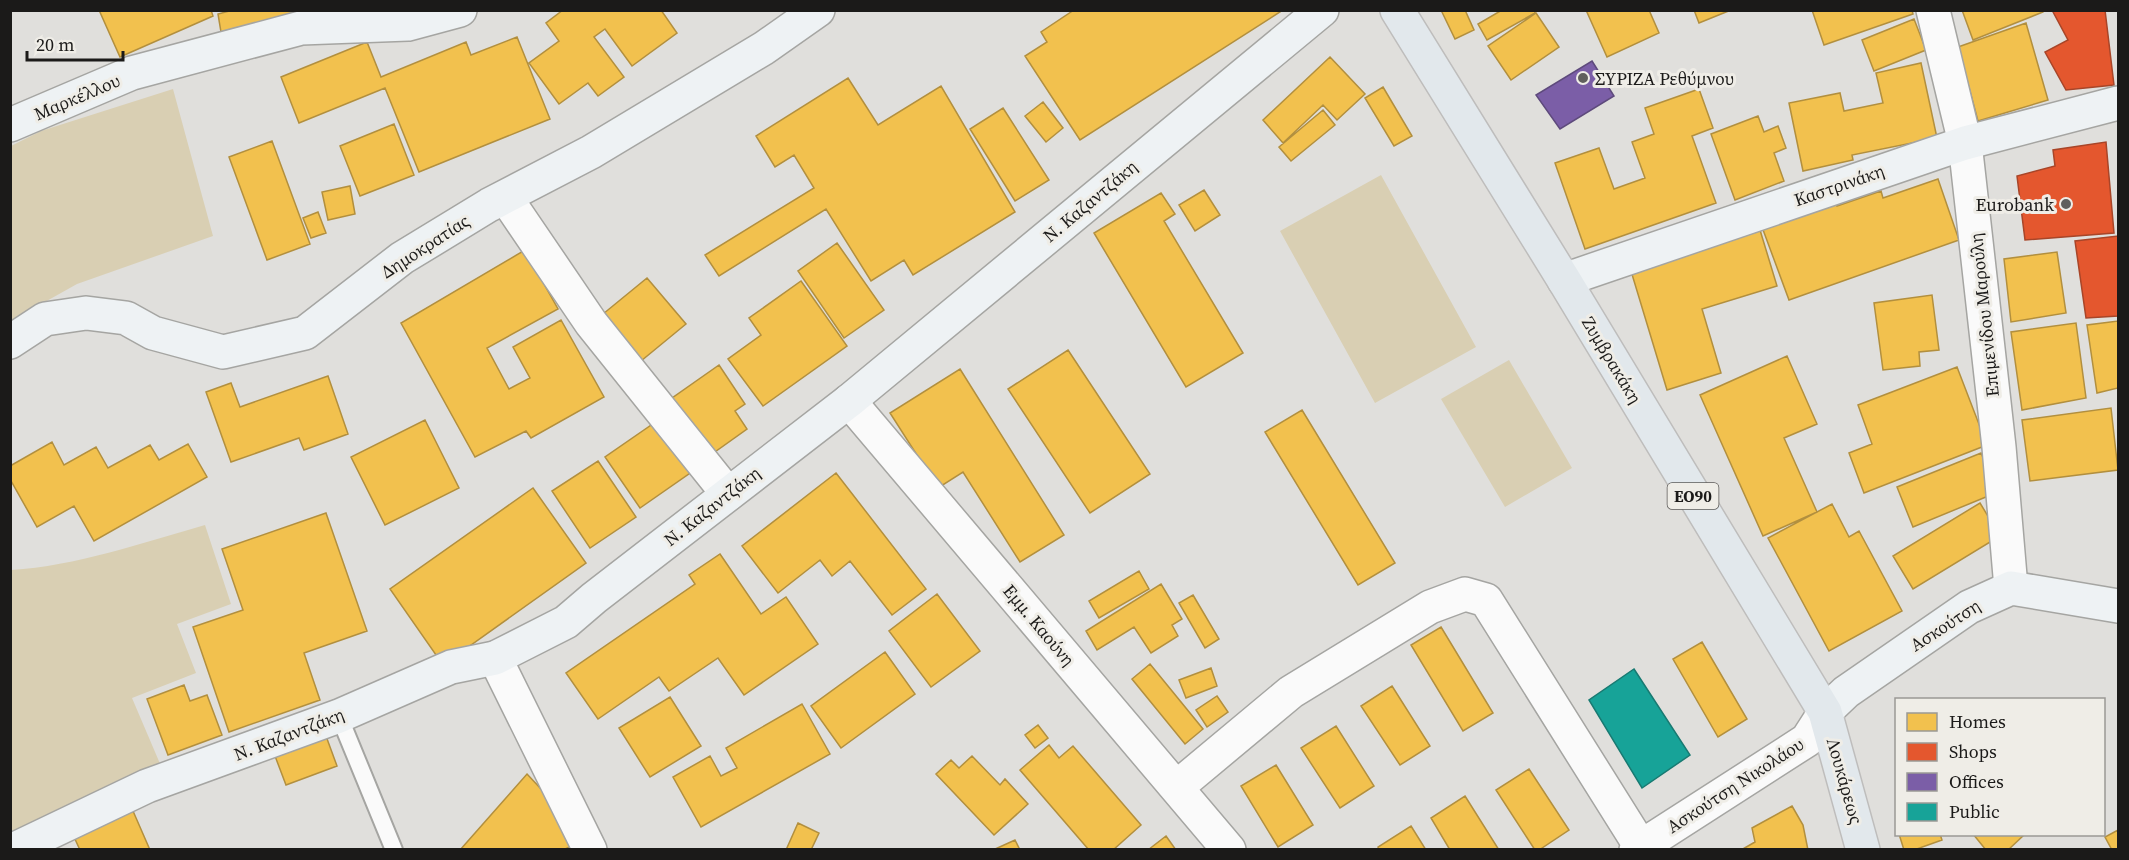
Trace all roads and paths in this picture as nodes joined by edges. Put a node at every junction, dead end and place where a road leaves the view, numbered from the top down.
1 (460, 10) edge
2 (818, 10) edge
3 (1322, 10) edge
4 (1397, 10) edge
5 (1933, 10) edge
6 (2118, 103) edge
7 (10, 125) edge
8 (1965, 142) junction
9 (506, 198) junction
10 (1564, 280) junction
11 (10, 342) edge
12 (849, 401) junction
13 (728, 494) junction
14 (2011, 588) junction
15 (2118, 606) edge
16 (495, 658) junction
17 (1825, 712) junction
18 (339, 716) junction
19 (1177, 787) junction
20 (1638, 848) edge
21 (13, 849) edge
22 (394, 849) edge
23 (590, 849) edge
24 (1229, 849) edge
25 (1863, 849) edge

1 - 7 street, Μαρκέλλου
2 - 9 street, Δημοκρατίας
3 - 12 street, Ν. Καζαντζάκη
4 - 10 main road, Ζυμβρακάκη / ΕΟ90
5 - 8 street, Επιμενίδου Μαρούλη
6 - 8 street, Καστρινάκη
8 - 10 street, Καστρινάκη
8 - 14 street, Επιμενίδου Μαρούλη
9 - 11 street, Δημοκρατίας
9 - 13 street
10 - 17 main road, Ζυμβρακάκη / ΕΟ90
12 - 13 street, Ν. Καζαντζάκη
12 - 19 street, Εμμ. Καούνη
13 - 16 street, Ν. Καζαντζάκη
14 - 15 street
14 - 17 street, Ασκούτση
16 - 18 street, Ν. Καζαντζάκη
16 - 23 street
17 - 20 street, Ασκούτση Νικολάου
17 - 25 main road, Λουκάρεως / ΕΟ90
18 - 21 street, Ν. Καζαντζάκη
18 - 22 lane
19 - 20 street
19 - 24 street, Εμμ. Καούνη

